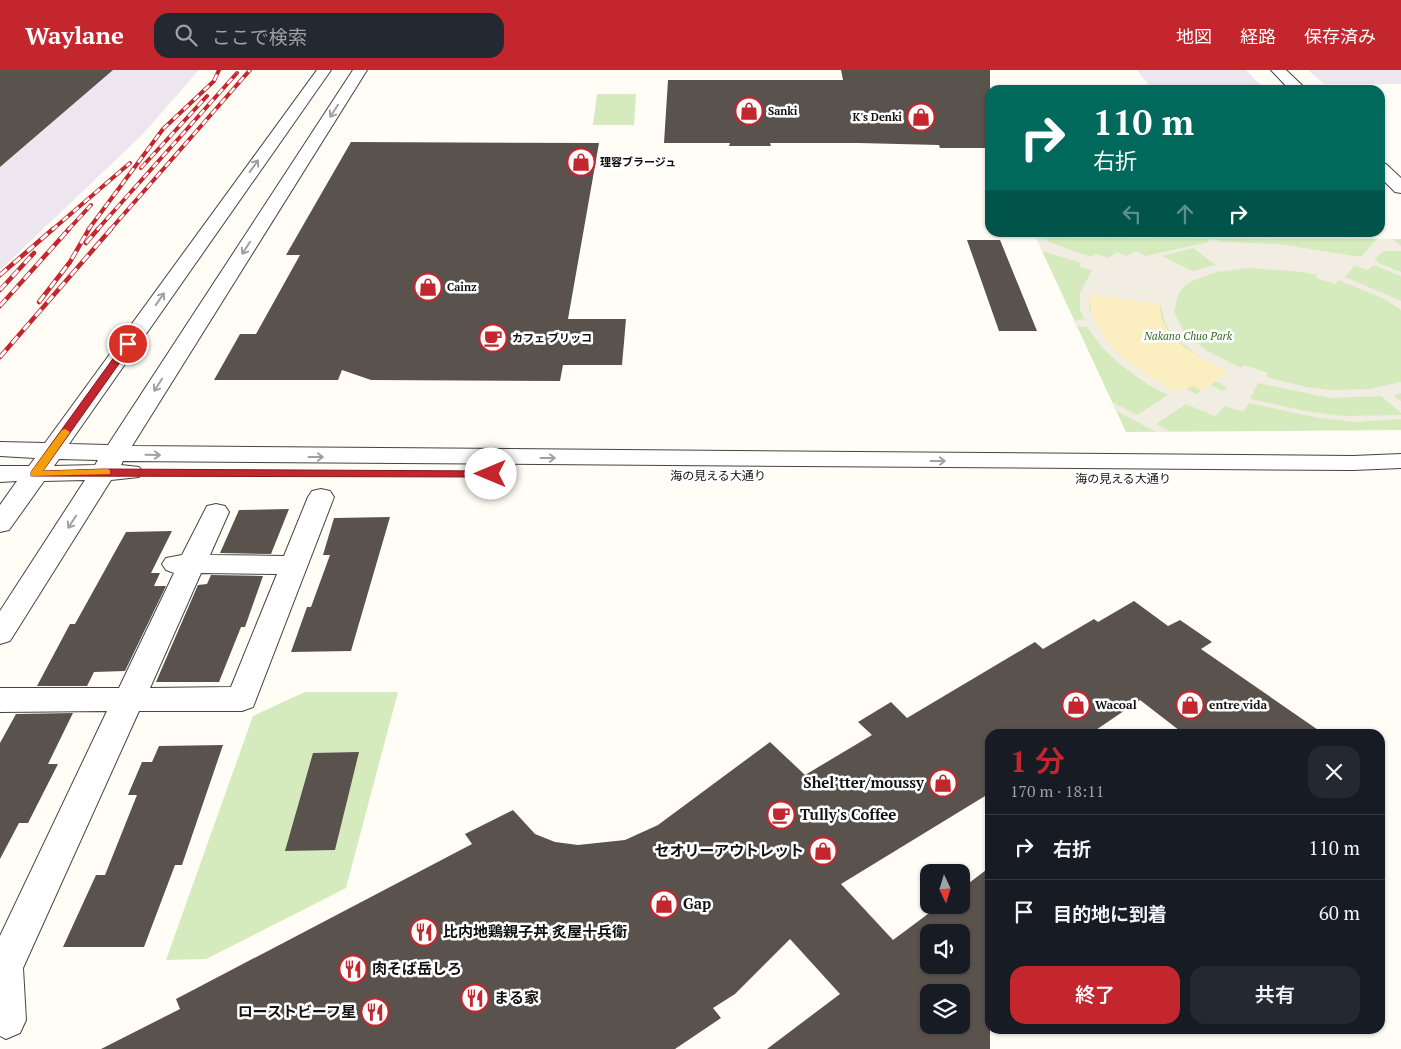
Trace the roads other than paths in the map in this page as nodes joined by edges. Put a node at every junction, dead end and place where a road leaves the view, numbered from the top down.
1 (324, 70) edge
2 (360, 70) edge
3 (1278, 70) edge
4 (1294, 85) edge
5 (1385, 173) edge
6 (1401, 188) edge
7 (0, 449) edge
8 (52, 450) junction
9 (1401, 460) edge
10 (109, 463) junction
11 (0, 474) edge
12 (35, 474) junction
13 (1401, 477) edge
14 (321, 497) dead end
15 (216, 512) dead end
16 (0, 524) edge
17 (184, 564) junction
18 (294, 565) junction
19 (0, 634) edge
20 (129, 699) junction
21 (0, 700) edge
22 (6, 1020) dead end

8 -> 1 street
2 -> 10 street
3 - 4 street
5 - 6 street
7 - 8 street
8 - 10 street
8 - 12 street
10 -> 9 street
10 - 12 street, 海の見える大通り
10 - 13 street, 海の見える大通り
10 -> 19 street
11 - 12 street, 海の見える大通り
12 - 16 street
14 - 18 street
15 - 17 street
17 - 18 street
17 - 20 street
18 - 20 street
20 - 21 street
20 - 22 street

